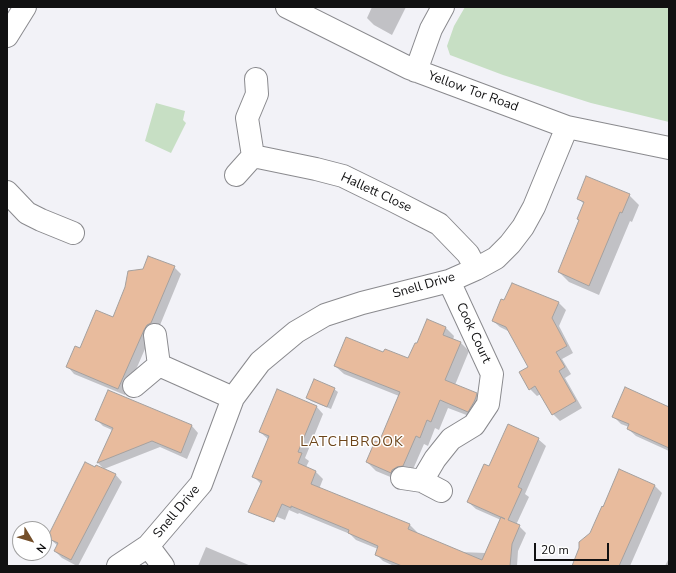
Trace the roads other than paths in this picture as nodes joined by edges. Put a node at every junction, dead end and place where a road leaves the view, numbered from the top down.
1 (287, 7) edge
2 (443, 7) edge
3 (17, 12) edge
4 (7, 36) edge
5 (416, 71) junction
6 (256, 79) dead end
7 (567, 127) junction
8 (669, 148) edge
9 (252, 156) junction
10 (236, 175) dead end
11 (7, 192) edge
12 (73, 233) dead end
13 (476, 269) junction
14 (448, 281) junction
15 (155, 335) dead end
16 (159, 365) junction
17 (134, 386) dead end
18 (233, 398) junction
19 (422, 483) dead end
20 (148, 546) junction
21 (118, 566) edge
22 (163, 566) edge

1 - 5 street, Yellow Tor Road
2 - 5 street
3 - 4 street
5 - 7 street, Yellow Tor Road
6 - 9 street
7 - 8 street, Yellow Tor Road
7 - 13 street, Snell Drive
9 - 10 street
9 - 13 street, Hallett Close
11 - 12 street
13 - 14 street, Snell Drive
14 - 18 street, Snell Drive
14 - 19 street, Cook Court
15 - 16 street
16 - 17 street
16 - 18 street
18 - 20 street, Snell Drive
20 - 21 street, Snell Drive
20 - 22 street

